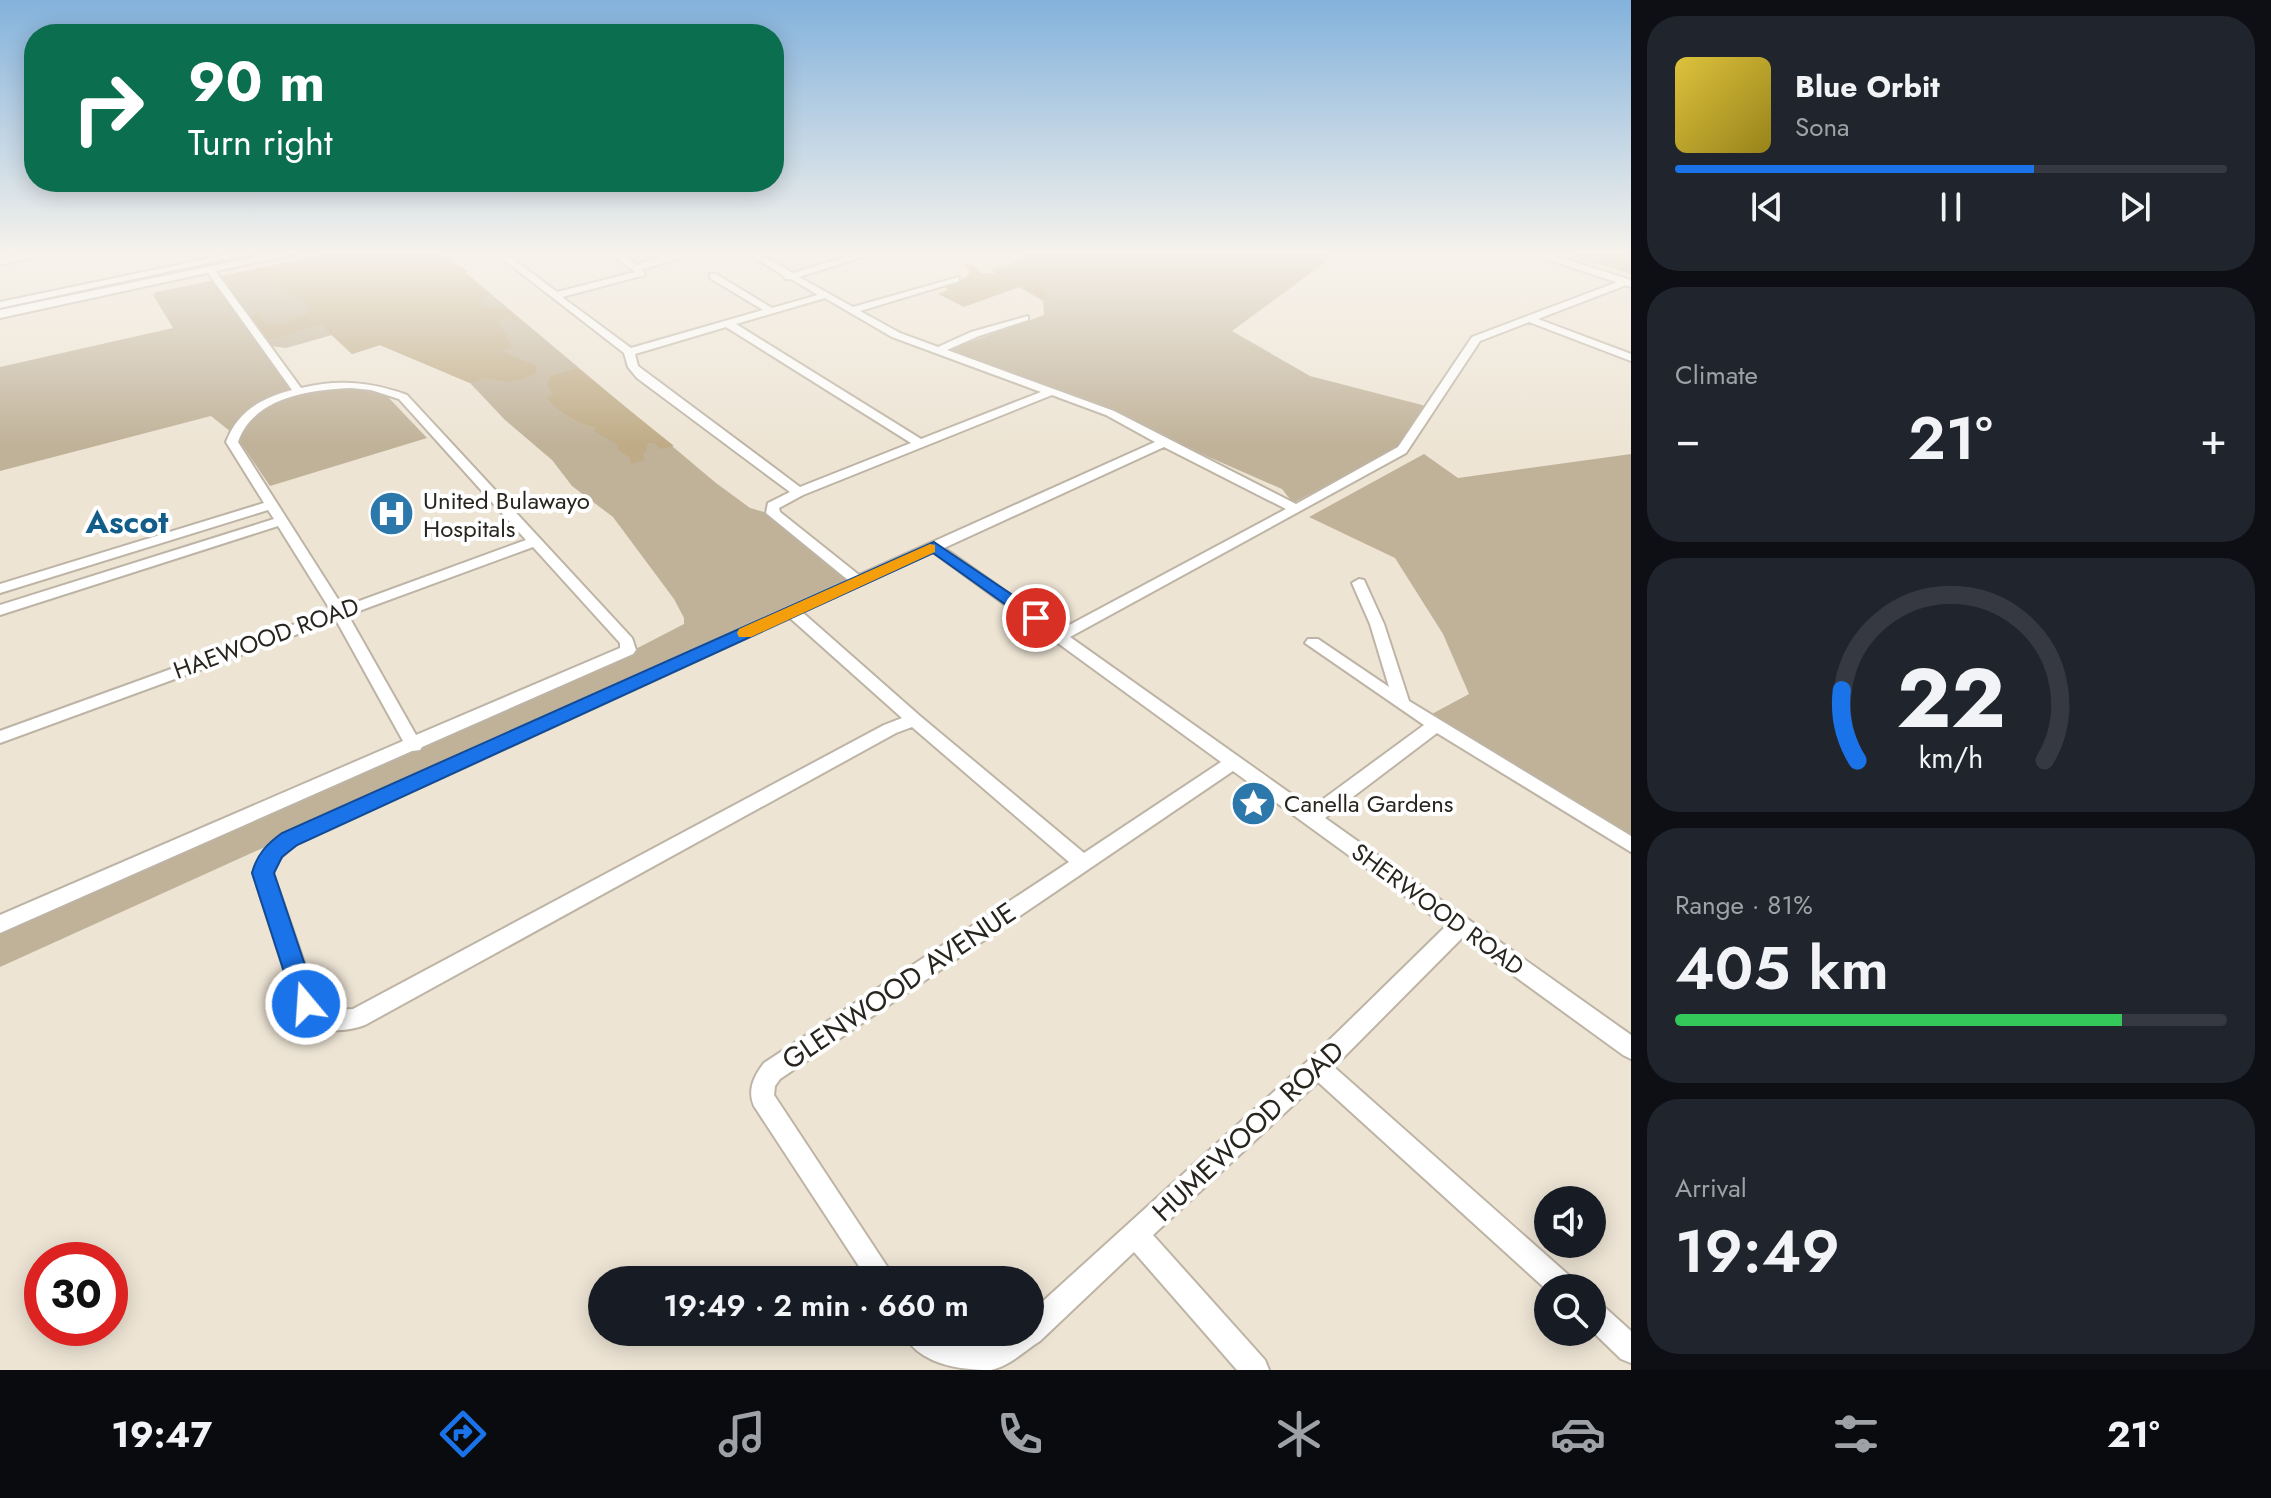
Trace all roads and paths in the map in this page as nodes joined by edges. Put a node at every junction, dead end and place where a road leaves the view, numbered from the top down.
1 (244, 317) edge
2 (582, 317) edge
3 (749, 317) edge
4 (861, 317) edge
5 (1529, 317) edge
6 (1025, 318) dead end
7 (1526, 318) junction
8 (727, 323) junction
9 (939, 350) junction
10 (629, 352) junction
11 (1631, 358) edge
12 (297, 390) junction
13 (1053, 391) junction
14 (1164, 442) junction
15 (920, 444) junction
16 (799, 492) junction
17 (272, 505) junction
18 (1296, 509) junction
19 (281, 521) junction
20 (534, 542) junction
21 (934, 547) junction
22 (858, 581) junction
23 (1359, 583) dead end
24 (0, 589) edge
25 (0, 610) edge
26 (338, 611) junction
27 (793, 612) junction
28 (1061, 636) junction
29 (1313, 643) dead end
30 (1402, 704) junction
31 (914, 720) junction
32 (1436, 725) junction
33 (0, 737) edge
34 (414, 746) junction
35 (1233, 763) junction
36 (1311, 818) junction
37 (1631, 845) edge
38 (1083, 863) junction
39 (0, 924) edge
40 (1460, 926) junction
41 (1631, 1048) edge
42 (1318, 1067) junction
43 (1136, 1235) junction
44 (874, 1266) edge
45 (1548, 1274) edge
46 (1044, 1318) edge
47 (1606, 1326) edge
48 (929, 1346) edge
49 (1013, 1346) edge
50 (1631, 1349) edge
51 (1255, 1370) edge

1 - 12 street
2 - 10 street
3 - 8 street
4 - 9 street
5 - 7 street
6 - 9 street
7 - 11 street
7 - 18 street
8 - 10 street
8 - 15 street
9 - 13 street
10 - 16 street
12 - 17 street
12 - 20 street
13 - 14 street
13 - 15 street
14 - 18 street
14 - 21 street
15 - 16 street
16 - 22 street
17 - 19 street
17 - 24 street
18 - 28 street
19 - 25 street
19 - 26 street
20 - 26 street, HAEWOOD ROAD
20 - 34 street
21 - 22 street
21 - 28 street, SHERWOOD ROAD
22 - 27 street
23 - 30 street
26 - 33 street, HAEWOOD ROAD
26 - 34 street
27 - 31 street
27 - 31 street
28 - 35 street, SHERWOOD ROAD
29 - 30 street
30 - 32 street
31 - 38 street
32 - 36 street
32 - 37 street
34 - 39 street
35 - 36 street, SHERWOOD ROAD
35 - 38 street, GLENWOOD AVENUE
36 - 40 street, SHERWOOD ROAD
38 - 44 street, GLENWOOD AVENUE
40 - 41 street, SHERWOOD ROAD
40 - 42 street, HUMEWOOD ROAD
42 - 43 street, HUMEWOOD ROAD
42 - 45 street
43 - 46 street, HUMEWOOD ROAD
43 - 51 street
47 - 50 street
48 - 49 street, HUMEWOOD ROAD

